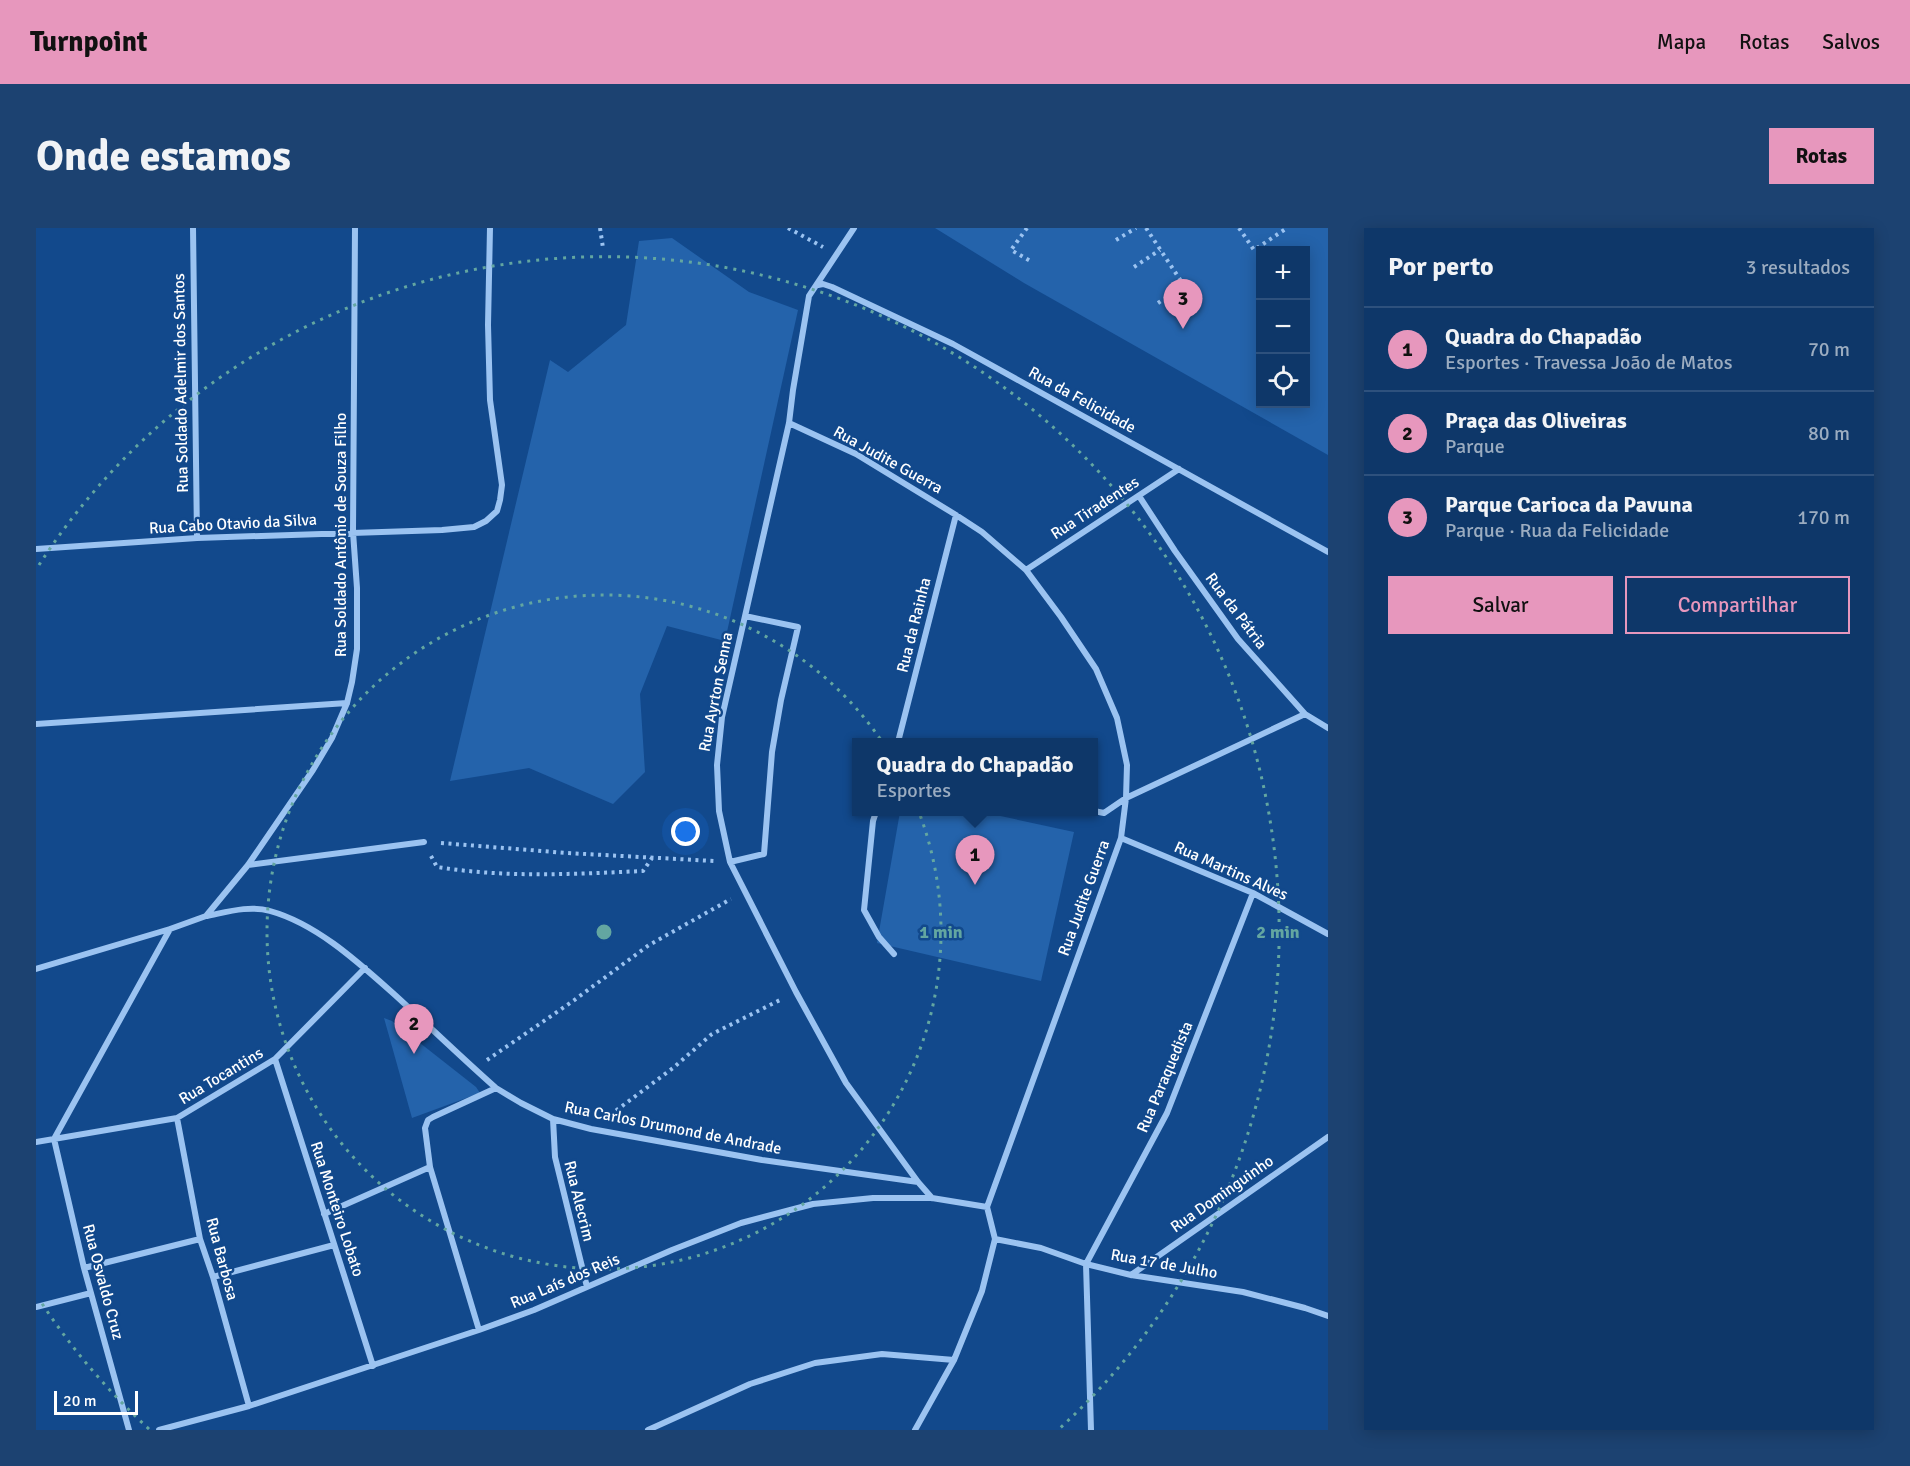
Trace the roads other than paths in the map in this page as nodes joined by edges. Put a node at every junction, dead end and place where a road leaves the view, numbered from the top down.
1 (193, 228) edge
2 (355, 228) edge
3 (490, 228) edge
4 (854, 228) edge
5 (817, 286) junction
6 (789, 423) junction
7 (1179, 469) junction
8 (1139, 496) junction
9 (956, 515) junction
10 (353, 532) junction
11 (196, 538) junction
12 (36, 549) edge
13 (1328, 552) edge
14 (1026, 570) junction
15 (745, 616) junction
16 (347, 703) junction
17 (1305, 714) junction
18 (36, 724) edge
19 (1328, 728) edge
20 (899, 738) edge
21 (1126, 798) junction
22 (1098, 812) edge
23 (875, 816) edge
24 (1121, 838) junction
25 (424, 842) road end
26 (730, 862) junction
27 (248, 865) junction
28 (1253, 893) junction
29 (207, 916) junction
30 (170, 929) junction
31 (1328, 934) edge
32 (894, 954) dead end
33 (365, 968) junction
34 (36, 969) edge
35 (275, 1059) junction
36 (496, 1088) junction
37 (177, 1118) junction
38 (553, 1119) junction
39 (1328, 1137) edge
40 (54, 1139) junction
41 (36, 1142) edge
42 (430, 1167) junction
43 (918, 1182) junction
44 (932, 1197) junction
45 (987, 1207) junction
46 (324, 1214) junction
47 (200, 1239) junction
48 (995, 1239) junction
49 (334, 1245) junction
50 (1086, 1264) junction
51 (84, 1268) junction
52 (1131, 1275) junction
53 (213, 1276) junction
54 (587, 1287) junction
55 (91, 1293) junction
56 (36, 1307) edge
57 (1328, 1316) edge
58 (479, 1330) junction
59 (954, 1360) junction
60 (373, 1366) junction
61 (249, 1406) junction
62 (129, 1430) edge
63 (159, 1430) edge
64 (648, 1430) edge
65 (915, 1430) edge
66 (1091, 1430) edge

1 - 11 street, Rua Soldado Adelmir dos Santos
2 - 10 street, Rua Soldado Antônio de Souza Filho
3 - 10 street, Rua Cabo Otavio da Silva
4 - 5 street, Rua Ayrton Senna
5 - 6 street, Rua Ayrton Senna
5 - 7 street, Rua da Felicidade
6 - 9 street, Rua Judite Guerra
6 - 15 street, Rua Ayrton Senna
7 - 8 street, Rua Tiradentes
7 - 13 street, Rua da Felicidade
8 - 14 street, Rua Tiradentes
8 - 17 street, Rua da Pátria
9 - 14 street, Rua Judite Guerra
9 - 20 street, Rua da Rainha
10 - 11 street, Rua Cabo Otavio da Silva
10 - 16 street, Rua Soldado Antônio de Souza Filho
11 - 12 street, Rua Cabo Otavio da Silva
14 - 21 street, Rua Judite Guerra
15 - 26 street, Rua Ayrton Senna
15 - 26 street
16 - 18 street
16 - 27 street, Rua Soldado Antônio de Souza Filho
17 - 19 street, Rua da Pátria
17 - 21 street
21 - 22 street
21 - 24 street, Rua Judite Guerra
23 - 32 street
24 - 28 street, Rua Martins Alves
24 - 45 street, Rua Judite Guerra
25 - 27 street
26 - 43 street, Rua Ayrton Senna
27 - 29 street, Rua Soldado Antônio de Souza Filho
28 - 31 street, Rua Martins Alves
28 - 50 street, Rua Paraquedista
29 - 30 street
29 - 33 street, Rua Carlos Drumond de Andrade
30 - 34 street
30 - 40 street
33 - 35 street, Rua Tocantins
33 - 36 street, Rua Carlos Drumond de Andrade
35 - 37 street, Rua Tocantins
35 - 46 street, Rua Monteiro Lobato
36 - 38 street, Rua Carlos Drumond de Andrade
36 - 42 street
37 - 40 street, Rua Tocantins
37 - 47 street, Rua Barbosa
38 - 43 street, Rua Carlos Drumond de Andrade
38 - 54 street, Rua Alecrim
39 - 52 street, Rua Dominguinho
40 - 41 street, Rua Tocantins
40 - 51 street, Rua Osvaldo Cruz
42 - 46 street
42 - 58 street
43 - 44 street, Rua Ayrton Senna
44 - 45 street, Rua Laís dos Reis
44 - 54 street, Rua Laís dos Reis
45 - 48 street
46 - 49 street, Rua Monteiro Lobato
47 - 51 street
47 - 53 street, Rua Barbosa
48 - 50 street, Rua 17 de Julho
48 - 59 street
49 - 53 street
49 - 60 street, Rua Monteiro Lobato
50 - 52 street, Rua 17 de Julho
50 - 66 street
51 - 55 street, Rua Osvaldo Cruz
52 - 57 street, Rua 17 de Julho
53 - 61 street, Rua Barbosa
54 - 58 street, Rua Laís dos Reis
55 - 56 street
55 - 62 street, Rua Osvaldo Cruz
58 - 60 street, Rua Laís dos Reis
59 - 64 street
59 - 65 street
60 - 61 street, Rua Laís dos Reis
61 - 63 street, Rua Laís dos Reis

